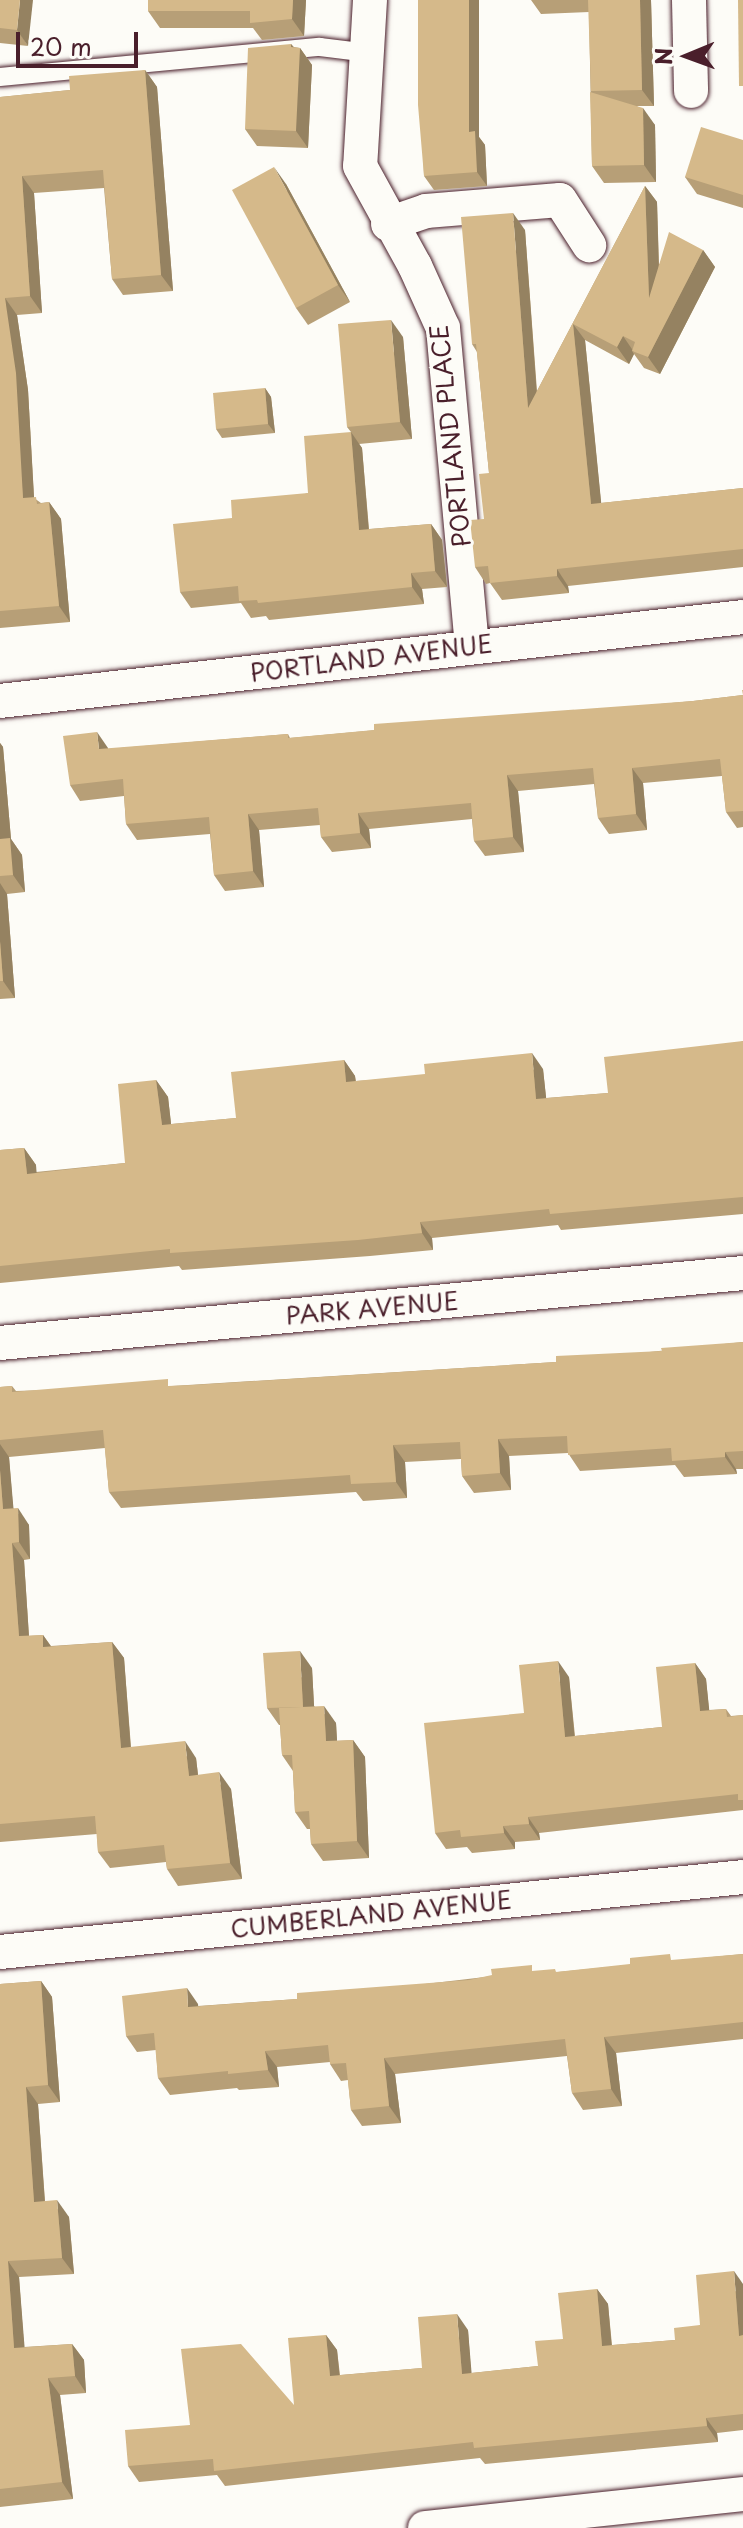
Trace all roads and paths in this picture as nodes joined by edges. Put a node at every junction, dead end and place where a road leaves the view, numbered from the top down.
1 (370, 0) edge
2 (689, 0) edge
3 (369, 53) junction
4 (0, 77) edge
5 (691, 91) dead end
6 (388, 224) junction
7 (589, 245) dead end
8 (743, 617) edge
9 (472, 646) junction
10 (0, 701) edge
11 (743, 1273) edge
12 (0, 1343) edge
13 (743, 1877) edge
14 (0, 1952) edge
15 (743, 2494) edge
16 (425, 2528) edge

1 - 3 street, PORTLAND PLACE
2 - 5 street
3 - 4 lane
3 - 6 street, PORTLAND PLACE
6 - 7 street
6 - 9 street, PORTLAND PLACE
8 - 9 street, PORTLAND AVENUE
9 - 10 street, PORTLAND AVENUE
11 - 12 street, PARK AVENUE
13 - 14 street, CUMBERLAND AVENUE
15 - 16 street

